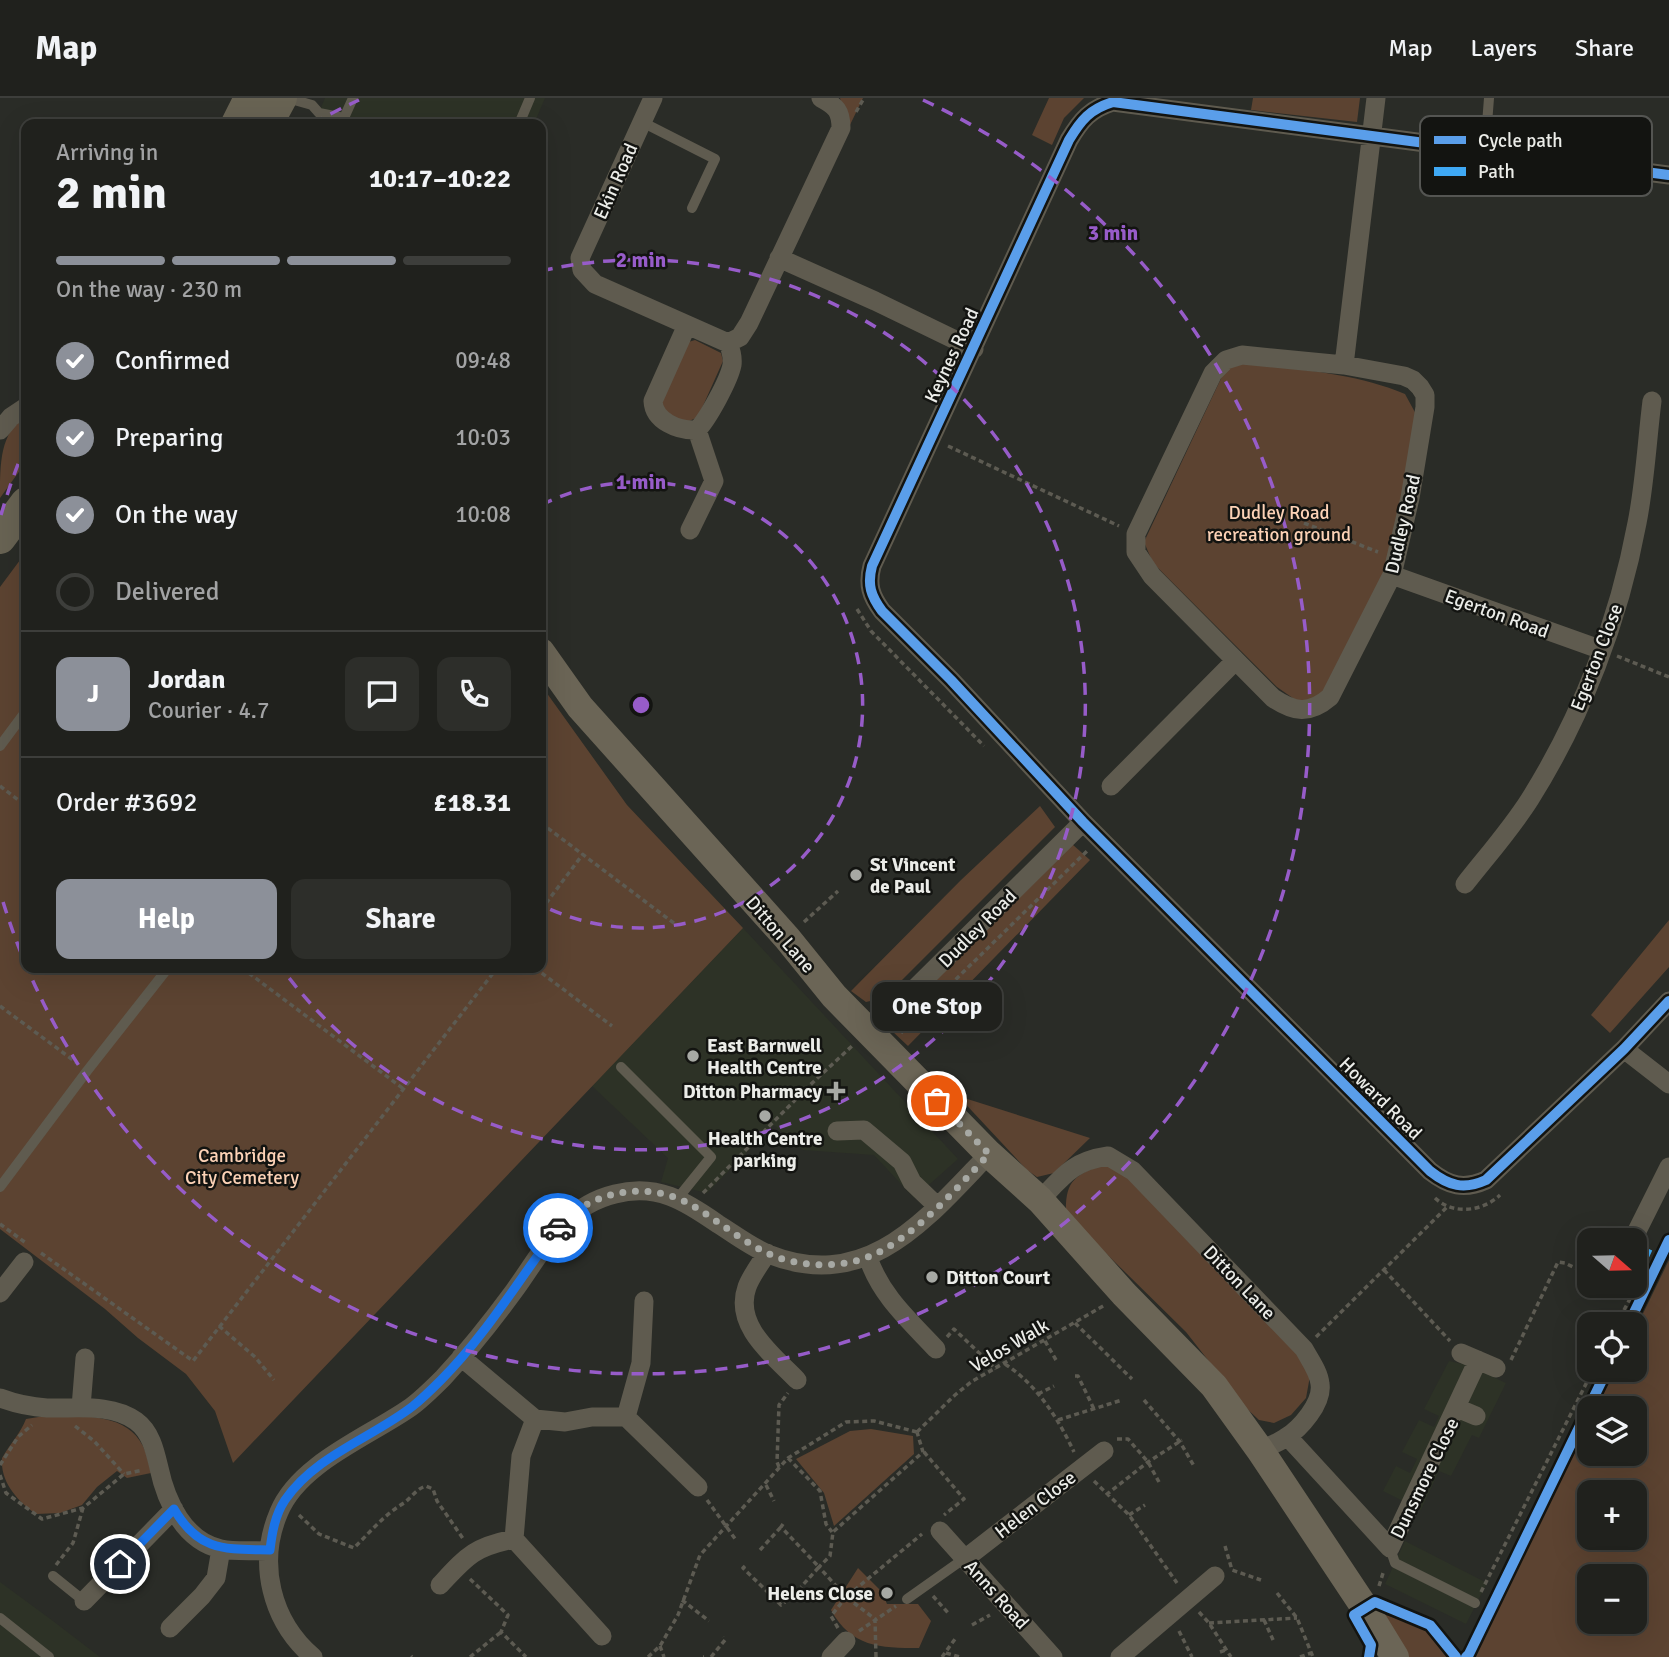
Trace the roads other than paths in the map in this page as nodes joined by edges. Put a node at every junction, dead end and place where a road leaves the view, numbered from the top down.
1 (250, 98) edge
2 (281, 98) edge
3 (287, 98) edge
4 (353, 98) edge
5 (530, 98) edge
6 (653, 98) edge
7 (821, 98) edge
8 (1376, 98) edge
9 (1489, 98) edge
10 (1488, 116) edge
11 (240, 119) edge
12 (270, 119) edge
13 (336, 119) edge
14 (343, 119) edge
15 (521, 119) edge
16 (642, 122) junction
17 (1371, 135) junction
18 (1420, 141) edge
19 (692, 208) dead end
20 (779, 258) junction
21 (687, 326) junction
22 (728, 343) junction
23 (974, 349) junction
24 (1344, 365) junction
25 (1652, 401) dead end
26 (21, 410) edge
27 (0, 430) edge
28 (697, 430) junction
29 (21, 510) edge
30 (690, 530) dead end
31 (0, 538) edge
32 (1394, 567) junction
33 (1602, 650) junction
34 (546, 659) edge
35 (1235, 661) junction
36 (21, 718) edge
37 (0, 746) edge
38 (1111, 786) dead end
39 (1083, 822) junction
40 (1465, 885) dead end
41 (164, 973) edge
42 (1669, 1001) edge
43 (870, 1042) junction
44 (1624, 1049) junction
45 (621, 1067) dead end
46 (1669, 1084) edge
47 (837, 1131) dead end
48 (989, 1154) junction
49 (1669, 1167) edge
50 (0, 1188) edge
51 (1040, 1200) junction
52 (685, 1202) junction
53 (937, 1206) junction
54 (1638, 1228) edge
55 (766, 1253) junction
56 (868, 1257) junction
57 (24, 1262) dead end
58 (0, 1293) edge
59 (644, 1301) dead end
60 (936, 1349) road end
61 (461, 1357) junction
62 (85, 1358) dead end
63 (1478, 1360) road end
64 (797, 1380) road end
65 (0, 1398) edge
66 (81, 1407) junction
67 (1457, 1408) junction
68 (626, 1416) junction
69 (1476, 1416) dead end
70 (535, 1419) junction
71 (1288, 1437) junction
72 (1260, 1450) junction
73 (1104, 1451) dead end
74 (698, 1487) road end
75 (174, 1509) junction
76 (938, 1525) road end
77 (514, 1539) junction
78 (1390, 1548) junction
79 (221, 1549) junction
80 (270, 1550) junction
81 (966, 1558) junction
82 (53, 1576) road end
83 (1215, 1576) dead end
84 (440, 1585) dead end
85 (907, 1599) road end
86 (84, 1601) joint
87 (1475, 1603) road end
88 (0, 1618) edge
89 (170, 1628) dead end
90 (602, 1636) dead end
91 (846, 1641) road end
92 (49, 1657) edge
93 (313, 1657) edge
94 (831, 1657) edge
95 (1053, 1657) edge
96 (1120, 1657) edge
97 (1395, 1657) edge

1 - 11 main road
2 - 12 main road
3 - 13 lane
4 - 14 lane
5 - 15 lane
6 - 16 street, Ekin Road
7 - 20 street
8 - 17 street
9 - 10 lane
16 - 19 lane
16 - 21 street, Ekin Road
17 - 18 street
17 - 23 street, Keynes Road
17 - 24 street
20 - 22 street
20 - 23 street
21 - 22 street, Ekin Road
21 - 28 street
22 - 28 street
23 - 39 street, Keynes Road
24 - 32 street, Dudley Road
24 - 35 street, Dudley Road
25 - 33 street, Egerton Close
26 - 27 street
28 - 30 street
29 - 31 main road
32 - 33 street, Egerton Road
32 - 35 street, Dudley Road
33 - 40 street, Egerton Close
34 - 43 main road, Ditton Lane
35 - 38 street
36 - 37 lane
39 - 43 street, Dudley Road
39 - 44 street, Howard Road
41 - 50 lane
42 - 44 street
43 - 48 main road, Ditton Lane
44 - 46 street
45 - 52 lane
47 - 53 street
48 - 51 main road, Ditton Lane
48 - 53 street
49 - 54 street
51 - 71 street, Ditton Lane
51 - 72 main road, Ditton Lane
52 - 55 street
52 - 61 street
53 - 56 street
55 - 56 street
55 - 64 street
56 - 60 street
57 - 58 street
59 - 68 street
61 - 70 street
61 - 80 street
62 - 66 street
63 - 67 street, Dunsmore Close
65 - 66 street
66 - 75 street
67 - 69 street, Dunsmore Close
67 - 78 street, Dunsmore Close
68 - 70 street
68 - 74 street
70 - 77 street
71 - 72 street, Ditton Lane
71 - 78 street, Dunsmore Close
72 - 97 main road, Ditton Lane
73 - 81 street, Helen Close
75 - 79 street
75 - 86 street
76 - 81 street, Anns Road
77 - 84 street
77 - 90 street
78 - 87 lane, Dunsmore Close
79 - 80 street
79 - 89 street
80 - 93 street
81 - 85 lane
81 - 95 street, Anns Road
82 - 86 lane
83 - 96 street
88 - 92 lane
91 - 94 street

